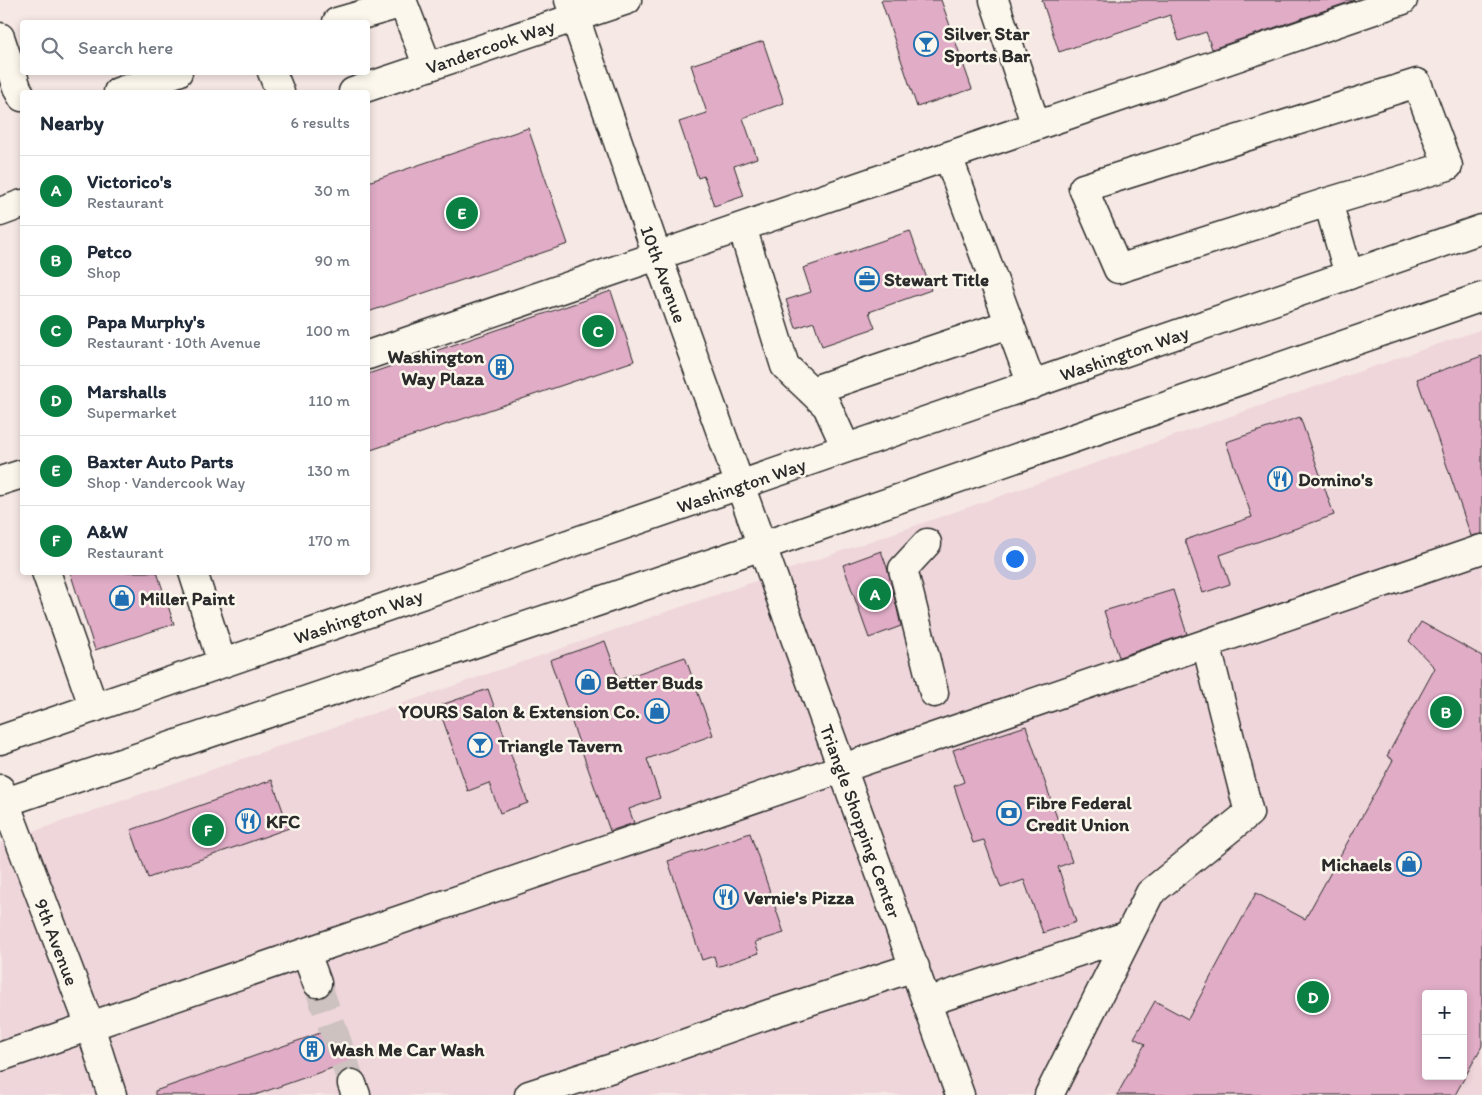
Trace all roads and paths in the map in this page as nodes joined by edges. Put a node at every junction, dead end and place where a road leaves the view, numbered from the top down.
1 (627, 0) edge
2 (994, 0) edge
3 (1403, 0) edge
4 (403, 1) edge
5 (572, 9) edge
6 (343, 20) edge
7 (0, 37) edge
8 (428, 67) junction
9 (169, 75) edge
10 (273, 75) edge
11 (124, 90) edge
12 (279, 90) edge
13 (359, 90) edge
14 (20, 92) edge
15 (1036, 126) junction
16 (948, 156) junction
17 (1328, 202) junction
18 (20, 205) edge
19 (0, 212) edge
20 (742, 227) junction
21 (1482, 229) edge
22 (657, 256) junction
23 (1349, 275) junction
24 (1482, 297) edge
25 (1010, 324) junction
26 (370, 354) edge
27 (1032, 385) junction
28 (811, 391) junction
29 (846, 448) junction
30 (20, 475) edge
31 (0, 481) edge
32 (740, 485) junction
33 (927, 543) dead end
34 (762, 546) junction
35 (1482, 549) edge
36 (47, 575) edge
37 (194, 575) edge
38 (1206, 644) junction
39 (222, 663) junction
40 (934, 693) dead end
41 (94, 708) junction
42 (0, 740) edge
43 (842, 770) junction
44 (2, 799) edge
45 (1129, 936) junction
46 (306, 953) junction
47 (915, 967) junction
48 (317, 983) tunnel mouth
49 (927, 1002) junction
50 (90, 1026) junction
51 (0, 1057) edge
52 (112, 1095) edge
53 (529, 1095) edge
54 (960, 1095) edge
55 (1049, 1095) edge

1 - 5 main road, Vandercook Way
2 - 15 main road
3 - 15 main road
4 - 6 main road
4 - 8 main road
5 - 8 main road, Vandercook Way
5 - 22 main road, 10th Avenue
7 - 14 main road
8 - 13 main road, Vandercook Way
9 - 11 main road
10 - 12 main road
15 - 16 main road
16 - 20 main road
16 - 25 main road
17 - 17 main road
17 - 23 main road
18 - 19 main road
20 - 22 main road
20 - 28 main road
21 - 23 main road, Washington Way
22 - 26 main road
22 - 32 main road, 10th Avenue
23 - 27 main road, Washington Way
24 - 34 main road
25 - 27 main road
25 - 28 main road
27 - 29 main road, Washington Way
28 - 29 main road
29 - 32 main road, Washington Way
30 - 31 main road
32 - 34 main road, 10th Avenue
32 - 39 main road, Washington Way
33 - 40 main road
34 - 43 main road, Triangle Shopping Center
34 - 44 main road
35 - 38 main road
36 - 41 main road
37 - 39 main road
38 - 43 main road
38 - 45 main road
39 - 41 main road, Washington Way
41 - 42 main road, Washington Way
43 - 46 main road
43 - 47 main road, Triangle Shopping Center
44 - 50 main road, 9th Avenue
45 - 49 main road
45 - 55 main road
46 - 48 main road
46 - 50 main road
47 - 49 main road, Triangle Shopping Center
47 - 53 main road
49 - 54 main road, Triangle Shopping Center
50 - 51 main road
50 - 52 main road, 9th Avenue

